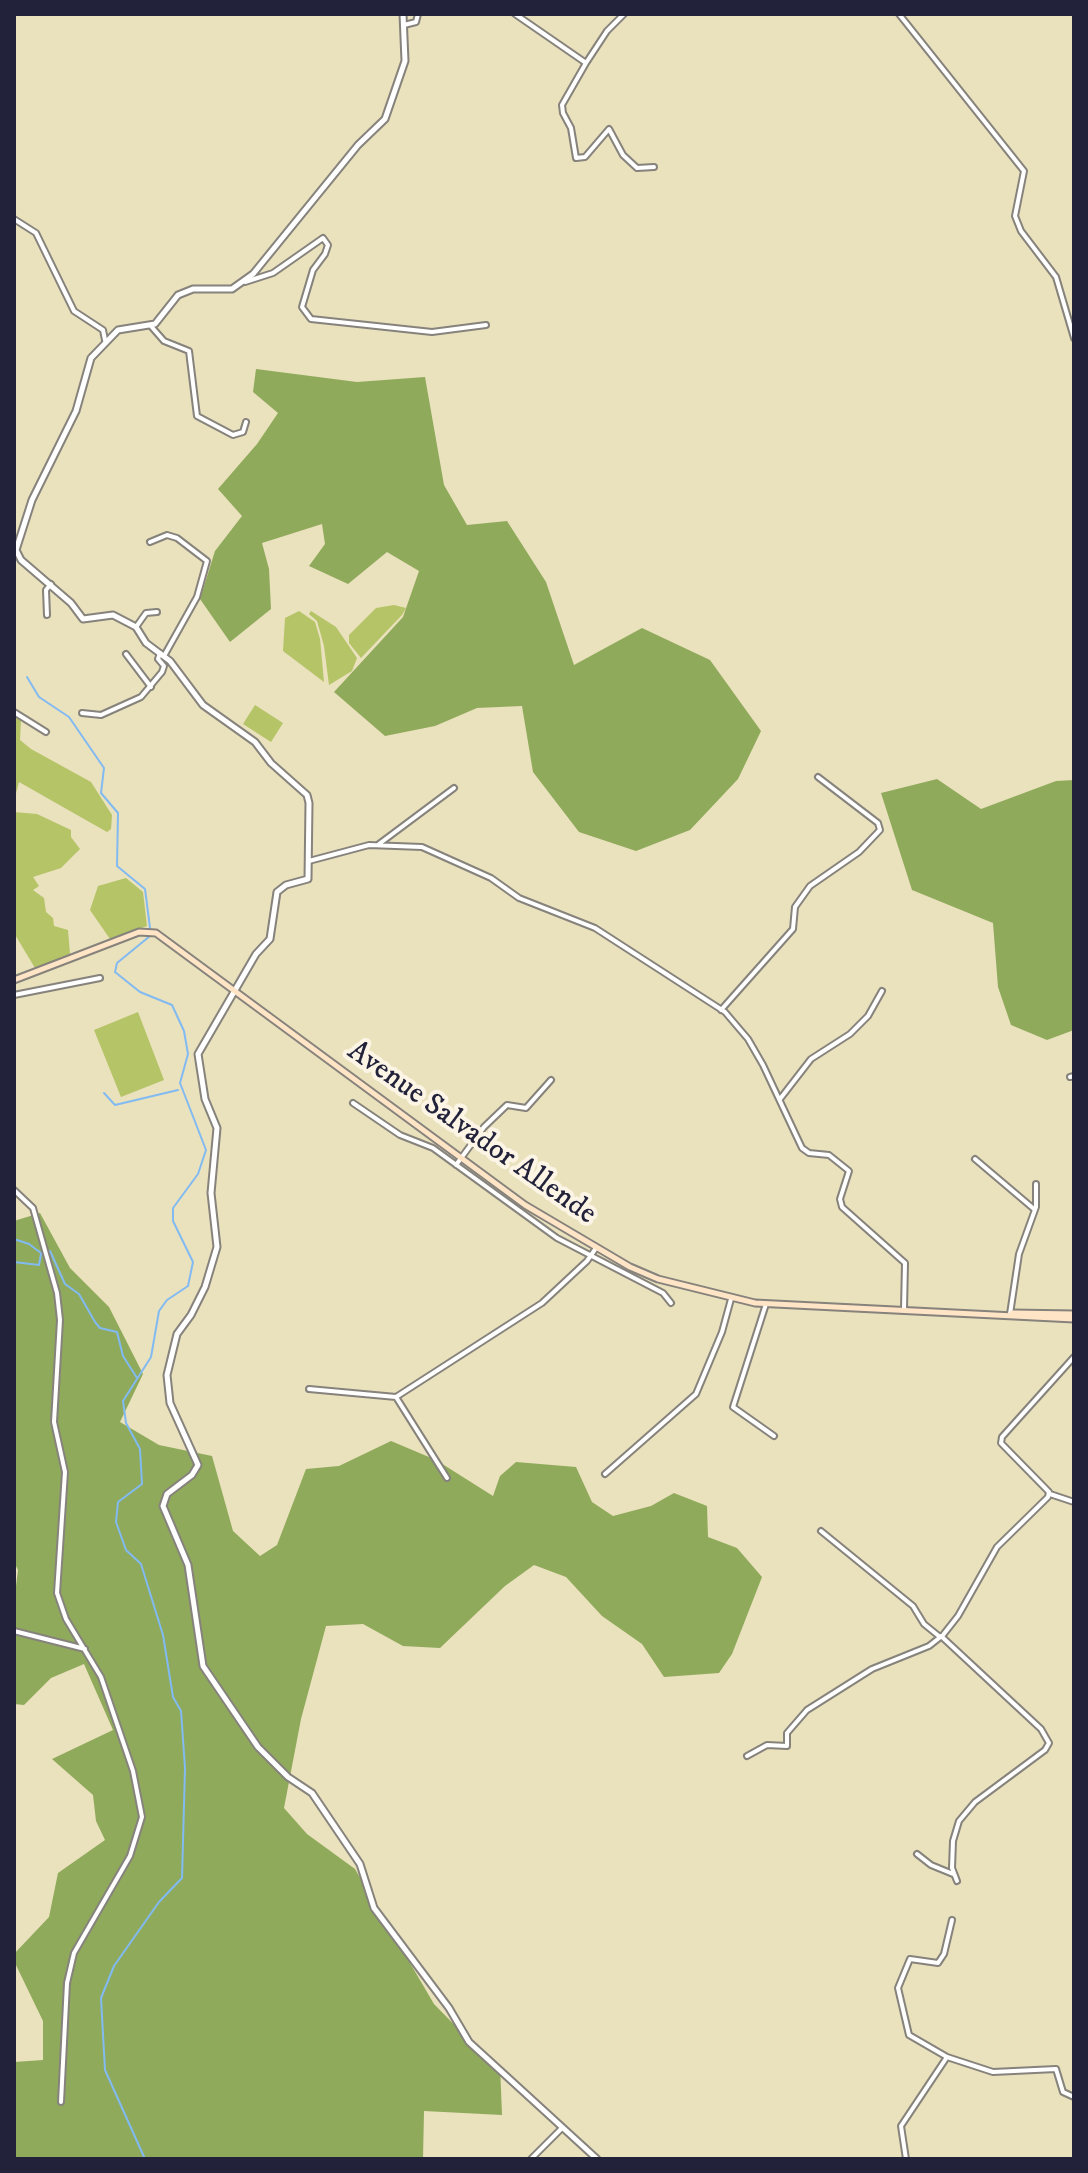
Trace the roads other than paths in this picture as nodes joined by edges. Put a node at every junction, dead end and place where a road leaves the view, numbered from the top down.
1 (403, 14) edge
2 (418, 14) edge
3 (515, 14) edge
4 (624, 14) edge
5 (899, 14) edge
6 (404, 25) junction
7 (586, 63) junction
8 (654, 167) dead end
9 (14, 219) edge
10 (245, 282) junction
11 (150, 325) junction
12 (486, 325) dead end
13 (1074, 338) edge
14 (105, 340) junction
15 (246, 422) dead end
16 (150, 542) dead end
17 (15, 556) edge
18 (51, 584) junction
19 (157, 612) dead end
20 (47, 615) dead end
21 (136, 627) junction
22 (126, 654) dead end
23 (162, 654) junction
24 (151, 687) junction
25 (14, 712) edge
26 (82, 713) dead end
27 (46, 732) dead end
28 (818, 777) dead end
29 (454, 788) dead end
30 (378, 845) junction
31 (309, 861) junction
32 (100, 978) dead end
33 (14, 980) edge
34 (239, 982) junction
35 (234, 989) junction
36 (882, 991) dead end
37 (14, 995) edge
38 (248, 999) junction
39 (721, 1010) junction
40 (551, 1080) dead end
41 (780, 1099) junction
42 (353, 1103) dead end
43 (461, 1159) junction
44 (975, 1159) dead end
45 (456, 1165) junction
46 (1036, 1184) dead end
47 (14, 1190) edge
48 (1035, 1210) junction
49 (596, 1248) junction
50 (591, 1256) junction
51 (731, 1299) junction
52 (671, 1303) dead end
53 (766, 1304) junction
54 (904, 1309) junction
55 (1010, 1314) junction
56 (1074, 1316) edge
57 (1074, 1357) edge
58 (309, 1389) dead end
59 (396, 1397) junction
60 (774, 1436) dead end
61 (605, 1474) dead end
62 (447, 1478) dead end
63 (1050, 1494) junction
64 (1074, 1502) edge
65 (821, 1531) dead end
66 (14, 1631) edge
67 (940, 1637) junction
68 (85, 1649) junction
69 (747, 1756) dead end
70 (917, 1854) dead end
71 (954, 1875) junction
72 (957, 1881) dead end
73 (952, 1920) dead end
74 (947, 2057) junction
75 (1074, 2097) edge
76 (61, 2102) dead end
77 (564, 2127) junction
78 (531, 2159) edge
79 (597, 2159) edge
80 (906, 2159) edge

1 - 6 street
2 - 6 street
3 - 7 street
4 - 7 street
5 - 13 street
6 - 10 street
7 - 8 street
9 - 14 street
10 - 11 street
10 - 12 street
11 - 14 street
11 - 15 street
14 - 17 street
16 - 23 street
17 - 18 street
18 - 20 street
18 - 21 street
19 - 21 street
21 - 23 street
22 - 24 street
23 - 24 street
23 - 31 street
24 - 26 street
25 - 27 street
28 - 39 street
29 - 30 street
30 - 31 street
30 - 39 street
31 - 34 street
32 - 37 street
33 - 35 main road, Avenue Salvador Allende
34 - 35 street
34 - 38 street
35 - 38 main road, Avenue Salvador Allende
35 - 77 street
36 - 41 street
38 - 43 main road, Avenue Salvador Allende
39 - 41 street
40 - 43 street
41 - 54 street
42 - 45 street
43 - 45 street
43 - 49 main road, Avenue Salvador Allende
44 - 48 street
45 - 50 street
46 - 48 street
47 - 68 street
48 - 55 street
49 - 50 street
49 - 51 main road, Avenue Salvador Allende
50 - 52 street
50 - 59 street
51 - 53 main road, Avenue Salvador Allende
51 - 61 street
53 - 54 main road, Avenue Salvador Allende
53 - 60 street
54 - 55 main road, Avenue Salvador Allende
55 - 56 main road, Avenue Salvador Allende
57 - 63 street
58 - 59 street
59 - 62 street
63 - 64 street
63 - 67 street
65 - 67 street
66 - 68 street
67 - 69 street
67 - 71 street
68 - 76 street
70 - 71 street
71 - 72 street
73 - 74 street
74 - 75 street
74 - 80 street
77 - 78 street
77 - 79 street

